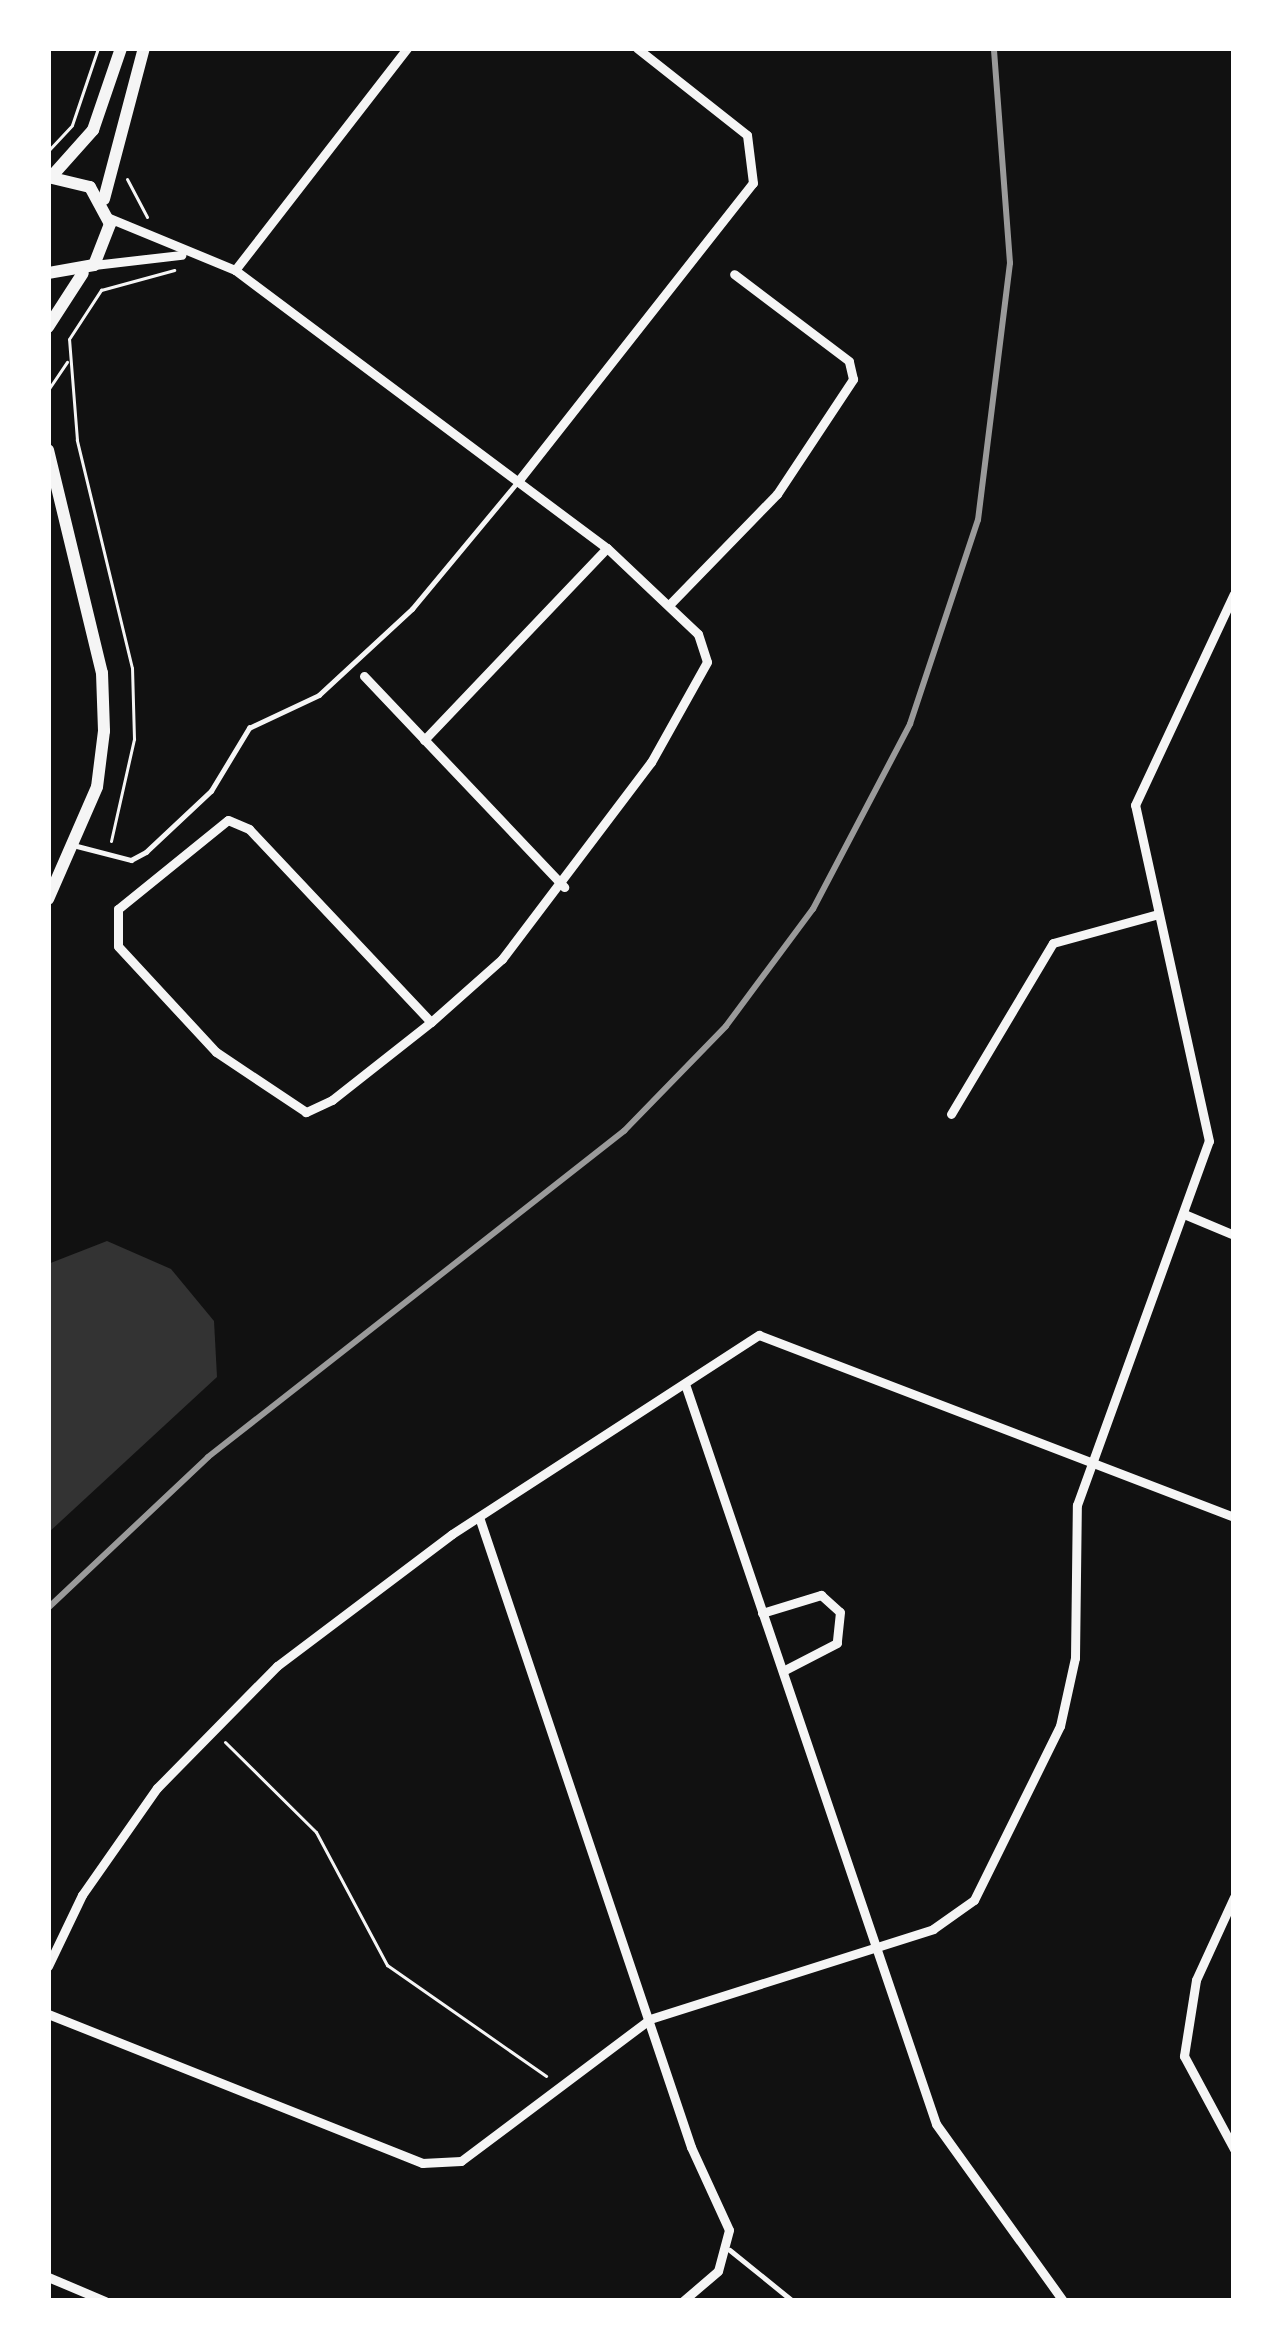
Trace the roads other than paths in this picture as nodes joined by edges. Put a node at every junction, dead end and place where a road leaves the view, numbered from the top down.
1 (122, 48) edge
2 (144, 48) edge
3 (407, 48) edge
4 (637, 48) edge
5 (50, 177) edge
6 (104, 199) junction
7 (109, 218) junction
8 (181, 255) junction
9 (90, 267) junction
10 (235, 270) junction
11 (48, 273) edge
12 (734, 274) dead end
13 (48, 326) edge
14 (48, 450) edge
15 (519, 480) junction
16 (607, 548) junction
17 (1234, 594) edge
18 (669, 605) junction
19 (364, 676) dead end
20 (424, 740) junction
21 (77, 846) junction
22 (564, 887) junction
23 (48, 899) edge
24 (1155, 915) junction
25 (431, 1022) junction
26 (951, 1114) dead end
27 (1184, 1214) junction
28 (1234, 1235) edge
29 (685, 1384) junction
30 (1090, 1460) junction
31 (479, 1517) junction
32 (1234, 1517) edge
33 (762, 1613) junction
34 (783, 1671) junction
35 (1234, 1897) edge
36 (874, 1948) junction
37 (48, 1966) edge
38 (48, 2014) edge
39 (650, 2019) junction
40 (1234, 2149) edge
41 (730, 2250) junction
42 (48, 2277) edge
43 (105, 2301) edge
44 (682, 2301) edge
45 (794, 2301) edge
46 (1063, 2301) edge

1 - 5 main road
2 - 6 main road
3 - 10 street
4 - 15 street
5 - 6 main road
6 - 7 main road
7 - 8 street
7 - 9 main road
8 - 9 street
8 - 10 street
9 - 11 main road
9 - 13 main road
10 - 15 street
12 - 18 street
14 - 21 main road
15 - 16 street
15 - 21 lane
16 - 18 street
16 - 20 street
17 - 24 street
18 - 22 street
19 - 20 street
20 - 22 street
21 - 23 main road
22 - 25 street
24 - 26 street
24 - 27 street
25 - 25 street
27 - 28 street
27 - 30 street
29 - 30 street
29 - 31 street
29 - 33 street
30 - 32 street
30 - 36 street
31 - 37 street
31 - 39 street
33 - 34 street
33 - 34 street
34 - 36 street
35 - 40 street
36 - 39 street
36 - 46 street
38 - 39 street
39 - 41 street
41 - 44 street
41 - 45 lane
42 - 43 street

